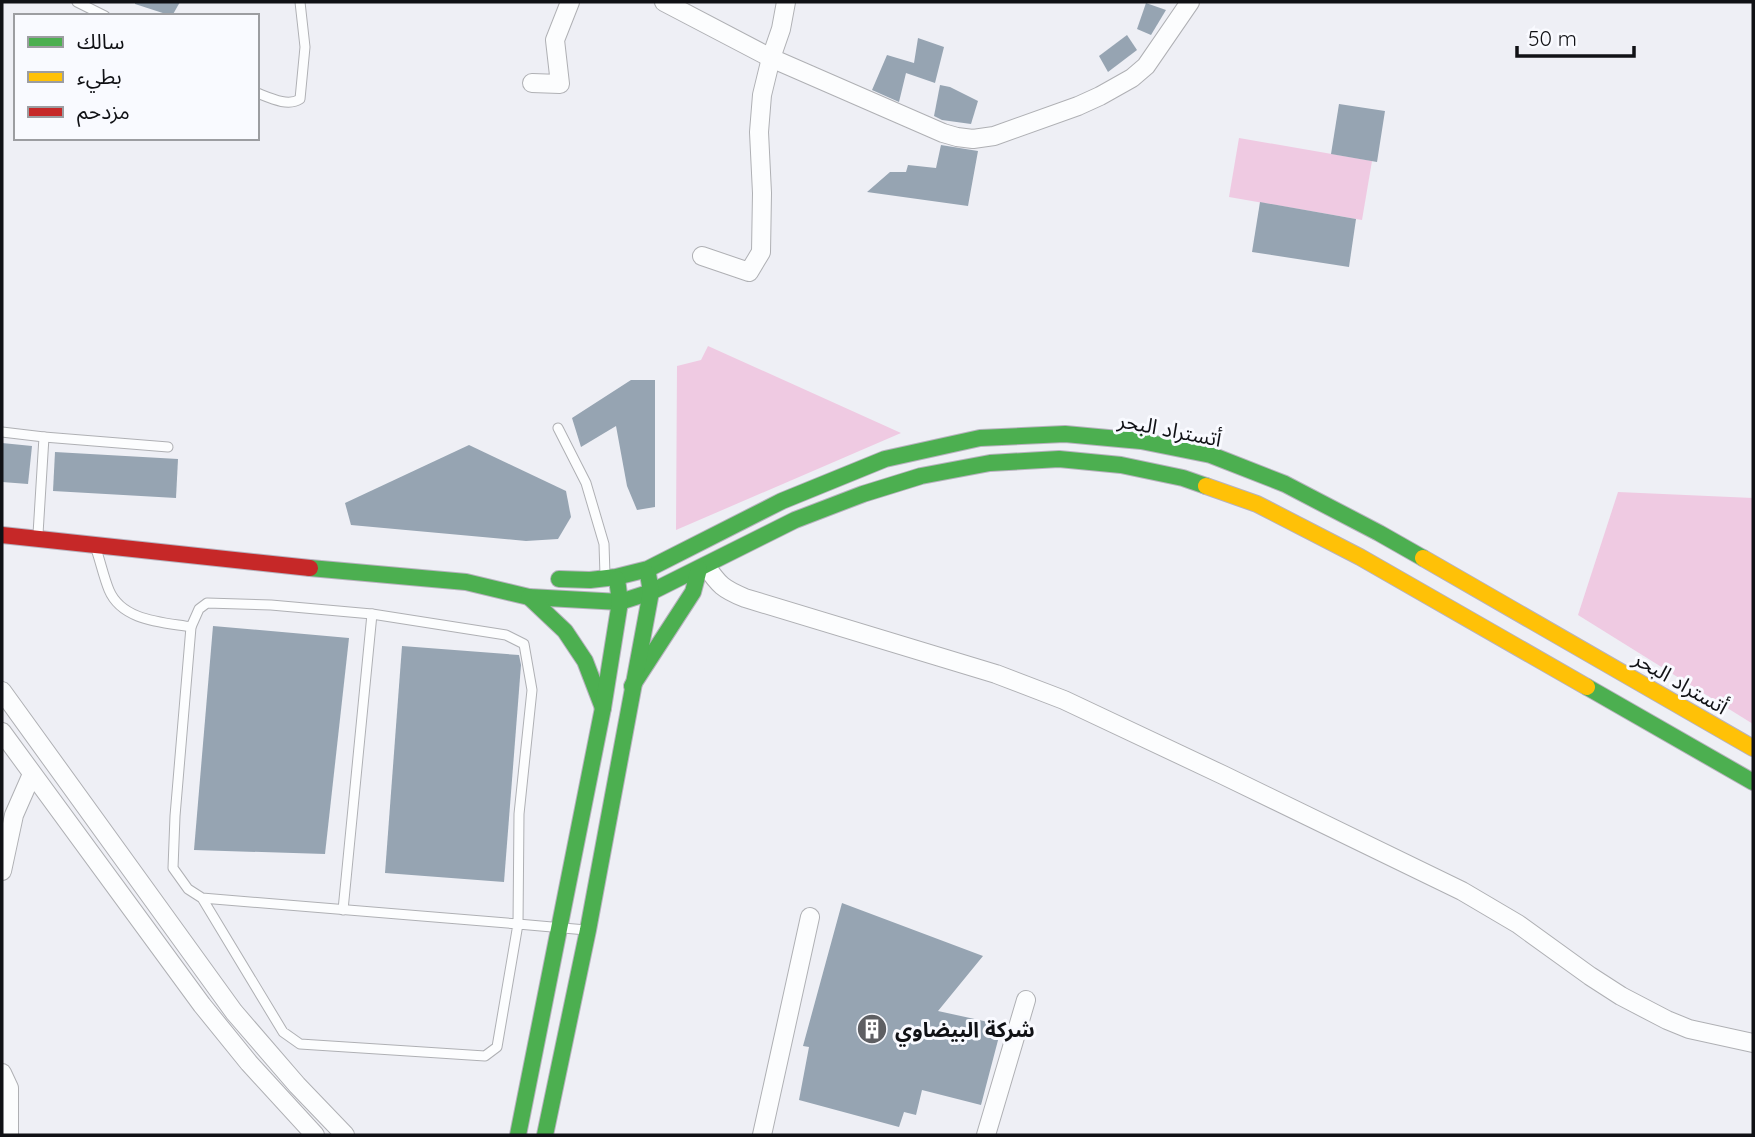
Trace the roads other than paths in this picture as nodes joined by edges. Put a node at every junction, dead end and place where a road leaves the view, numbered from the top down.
1 (77, 2) edge
2 (300, 2) edge
3 (570, 2) edge
4 (664, 2) edge
5 (786, 2) edge
6 (1191, 2) edge
7 (101, 14) edge
8 (771, 58) junction
9 (532, 83) dead end
10 (259, 94) edge
11 (702, 256) dead end
12 (558, 428) dead end
13 (2, 432) edge
14 (44, 437) junction
15 (168, 447) dead end
16 (2, 535) edge
17 (38, 539) junction
18 (95, 545) junction
19 (703, 567) junction
20 (648, 569) junction
21 (610, 577) junction
22 (542, 578) dead end
23 (517, 579) dead end
24 (467, 582) junction
25 (651, 592) junction
26 (529, 597) junction
27 (620, 602) junction
28 (372, 614) junction
29 (191, 627) junction
30 (632, 686) junction
31 (2, 691) edge
32 (603, 708) junction
33 (2, 732) edge
34 (1753, 748) edge
35 (32, 774) junction
36 (1753, 782) edge
37 (2, 871) edge
38 (202, 898) junction
39 (343, 910) junction
40 (810, 917) dead end
41 (518, 924) junction
42 (558, 928) junction
43 (587, 930) junction
44 (1026, 1000) dead end
45 (1753, 1042) edge
46 (2, 1073) edge
47 (9, 1135) edge
48 (315, 1135) edge
49 (345, 1135) edge
50 (518, 1135) edge
51 (545, 1135) edge
52 (762, 1135) edge
53 (986, 1135) edge

1 - 7 lane
2 - 10 lane
3 - 9 street
4 - 8 street
5 - 8 street
6 - 8 street
8 - 11 street
12 - 21 lane
13 - 14 lane
14 - 15 lane
14 - 17 lane
16 - 17 main road
17 - 18 main road
18 - 24 main road
18 - 29 lane
19 - 25 main road
19 - 30 main road
19 - 36 main road
19 - 45 street
20 - 21 main road, أتستراد البحر
20 - 25 main road
20 - 34 main road, أتستراد البحر
21 - 22 main road, أتستراد البحر
21 - 27 main road
23 - 24 main road
24 - 26 main road
25 - 27 main road
25 - 30 main road
26 - 27 main road
26 - 32 main road
27 - 32 main road
28 - 29 lane
28 - 39 lane
28 - 41 lane
29 - 38 lane
30 - 43 main road
31 - 49 street
32 - 42 main road
33 - 35 street
35 - 37 street
35 - 48 street
38 - 39 lane
38 - 41 lane
39 - 41 lane
40 - 52 street
41 - 42 lane
42 - 43 lane
42 - 50 main road
43 - 51 main road
44 - 53 street
46 - 47 street

